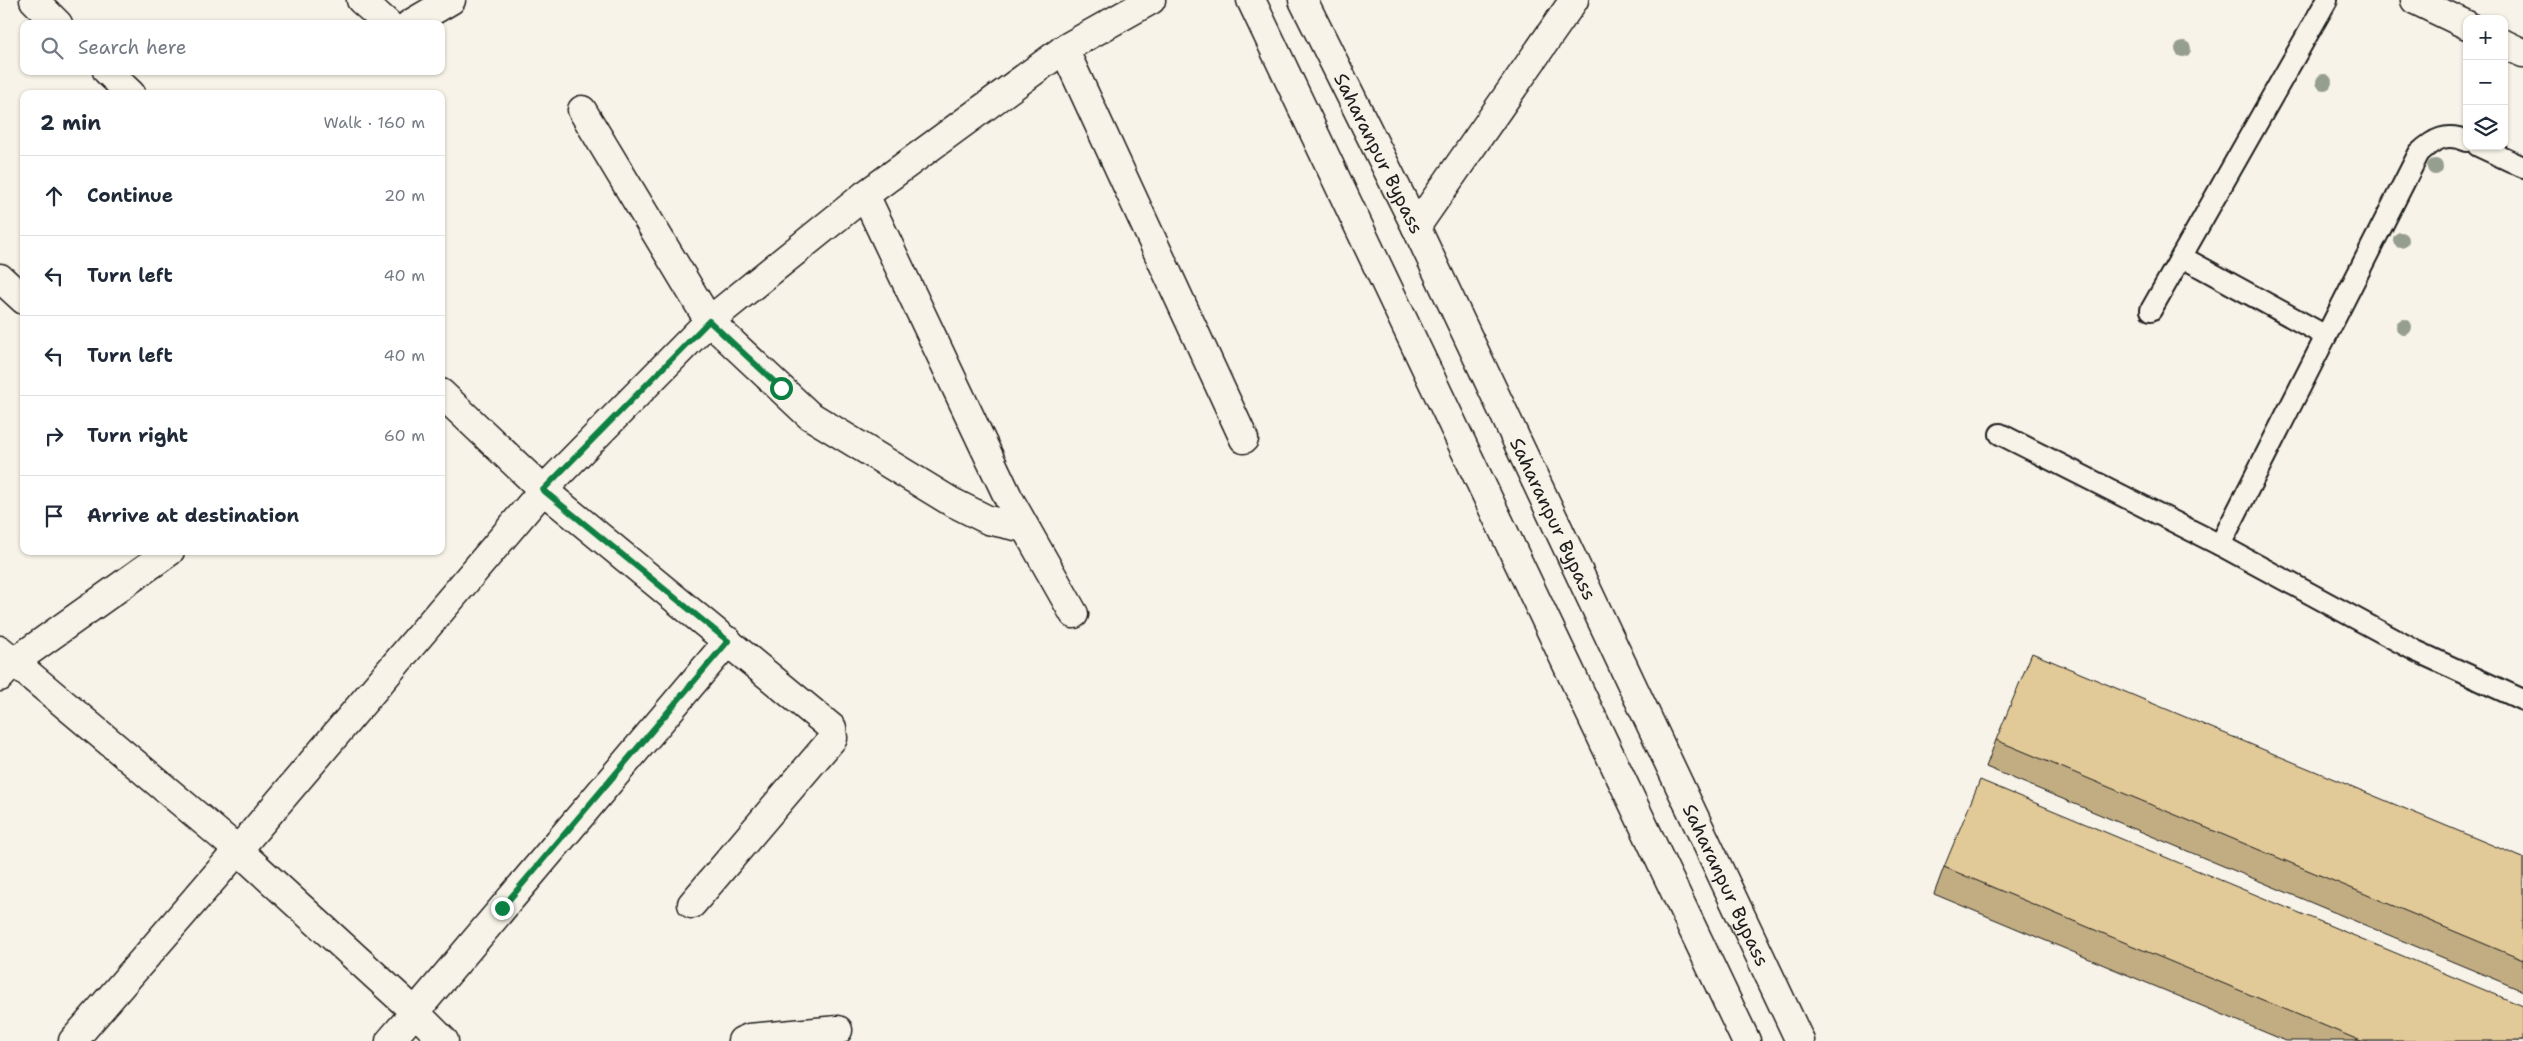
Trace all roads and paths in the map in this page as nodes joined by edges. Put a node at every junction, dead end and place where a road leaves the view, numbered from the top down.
1 (34, 0) edge
2 (361, 0) edge
3 (451, 0) edge
4 (1151, 0) edge
5 (1251, 0) edge
6 (1304, 0) edge
7 (1574, 0) edge
8 (2327, 0) edge
9 (2415, 0) edge
10 (54, 20) edge
11 (384, 20) edge
12 (417, 20) edge
13 (2463, 23) edge
14 (2508, 46) edge
15 (1064, 48) junction
16 (2523, 53) edge
17 (111, 75) edge
18 (127, 90) edge
19 (582, 110) dead end
20 (2463, 139) edge
21 (2487, 150) edge
22 (2523, 167) edge
23 (865, 195) junction
24 (1416, 227) junction
25 (2182, 257) junction
26 (0, 278) edge
27 (20, 296) edge
28 (2151, 310) dead end
29 (709, 321) junction
30 (2326, 336) junction
31 (445, 397) edge
32 (2000, 434) dead end
33 (1244, 440) dead end
34 (543, 490) junction
35 (1025, 528) junction
36 (2220, 546) junction
37 (164, 555) edge
38 (1074, 614) dead end
39 (728, 641) junction
40 (5, 663) edge
41 (2523, 700) edge
42 (238, 850) junction
43 (692, 904) dead end
44 (415, 1012) junction
45 (838, 1030) dead end
46 (73, 1041) edge
47 (390, 1041) edge
48 (444, 1041) edge
49 (742, 1041) edge
50 (1746, 1041) edge
51 (1800, 1041) edge

1 - 10 street
2 - 11 street
3 - 12 street
4 - 15 street
5 - 50 street
6 - 24 street, Saharanpur Bypass
7 - 24 street
8 - 25 lane
9 - 13 street
14 - 16 street
15 - 23 street
15 - 33 street
17 - 18 street
19 - 29 street
20 - 30 lane
21 - 22 lane
23 - 29 street
23 - 35 street
24 - 51 street, Saharanpur Bypass
25 - 28 lane
25 - 30 lane
26 - 27 street
29 - 34 street
29 - 35 street
30 - 36 lane
31 - 34 street
32 - 36 lane
34 - 39 street
34 - 42 street
35 - 38 street
36 - 41 lane
37 - 40 street
39 - 43 street
39 - 44 street
40 - 42 street
42 - 44 street
42 - 46 street
44 - 47 street
44 - 48 street
45 - 49 street

